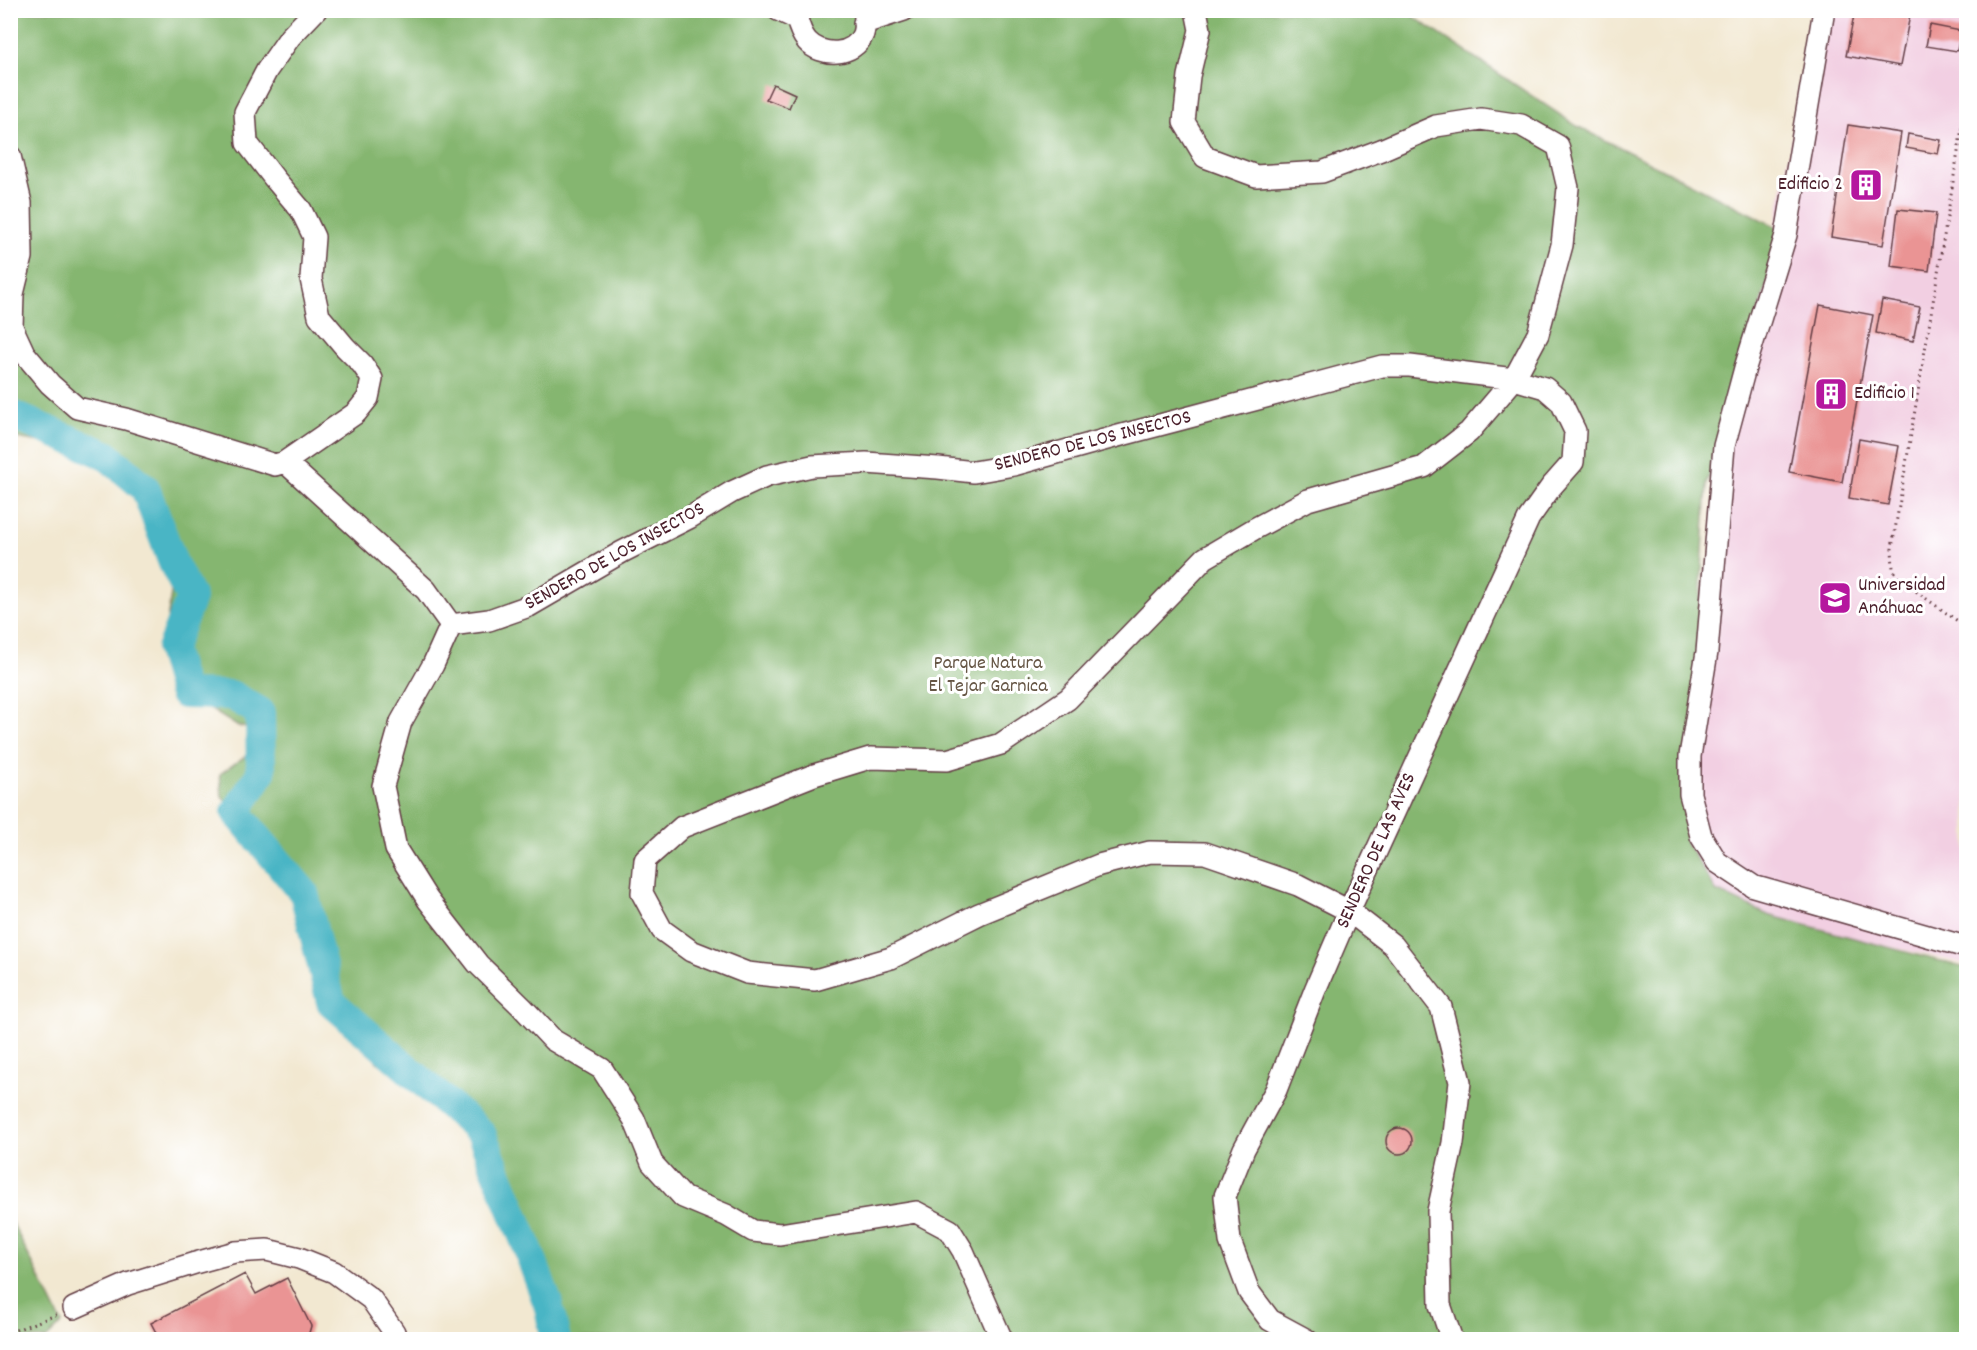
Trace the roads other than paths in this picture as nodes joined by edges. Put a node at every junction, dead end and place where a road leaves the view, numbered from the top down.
1 (316, 10) edge
2 (778, 10) edge
3 (904, 10) edge
4 (1196, 10) edge
5 (1824, 10) edge
6 (799, 15) edge
7 (864, 17) edge
8 (10, 156) edge
9 (1514, 379) junction
10 (285, 462) junction
11 (451, 625) junction
12 (1349, 911) junction
13 (1966, 947) edge
14 (75, 1308) road end
15 (396, 1340) edge
16 (1002, 1340) edge
17 (1307, 1340) edge
18 (1452, 1340) edge

1 - 10 street
2 - 6 street
3 - 7 street
4 - 9 street
5 - 13 street
6 - 7 street
8 - 10 street
9 - 11 street, SENDERO DE LOS INSECTOS
9 - 12 street, SENDERO DE LAS AVES
9 - 12 street
10 - 11 street
11 - 16 street
12 - 17 street, SENDERO DE LAS AVES
12 - 18 street
14 - 15 street

